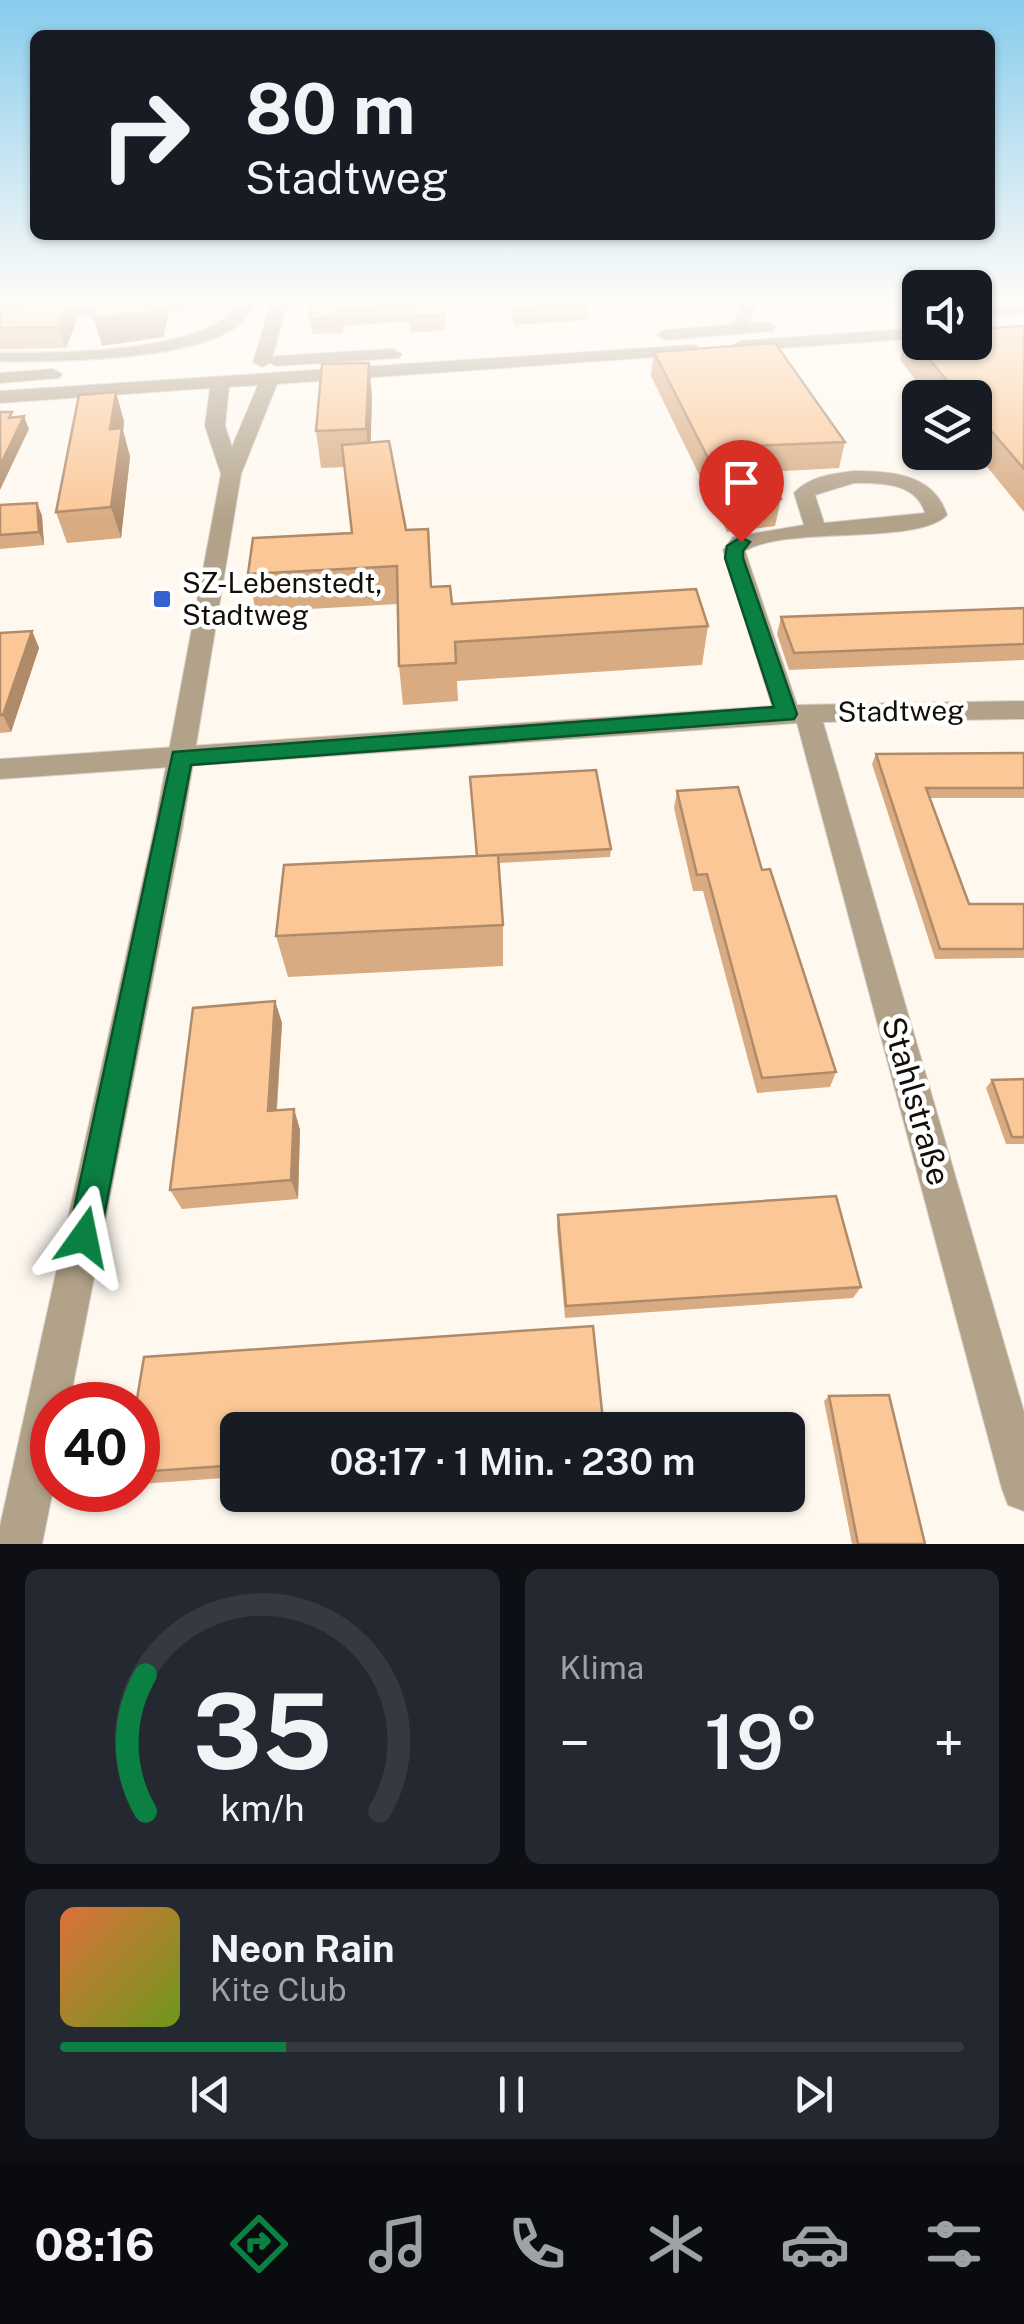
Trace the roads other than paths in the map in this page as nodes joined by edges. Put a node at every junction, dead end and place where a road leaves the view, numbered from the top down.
1 (86, 376) edge
2 (249, 376) edge
3 (265, 376) edge
4 (0, 378) edge
5 (220, 383) junction
6 (0, 397) edge
7 (230, 474) junction
8 (816, 530) junction
9 (1024, 710) edge
10 (797, 713) junction
11 (181, 757) junction
12 (0, 769) edge
13 (1024, 1489) edge
14 (19, 1544) edge

1 - 4 street
2 - 5 street
3 - 7 street
5 - 6 street
5 - 7 street
7 - 11 street
8 - 8 street
8 - 10 street, Stahlstraße
9 - 10 street, Stadtweg
10 - 11 street, Stadtweg
10 - 13 street, Stahlstraße
11 - 12 street, Stadtweg
11 - 14 street

